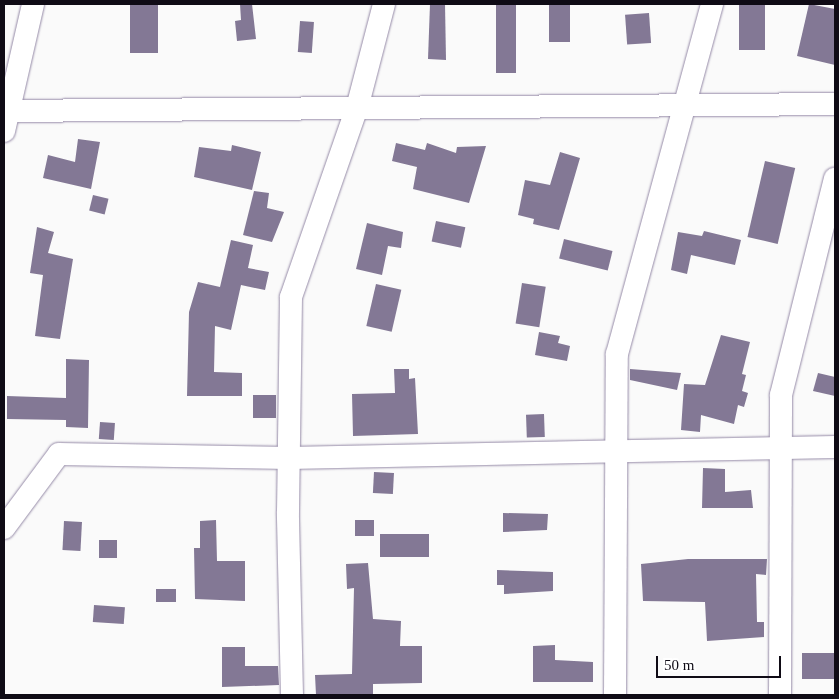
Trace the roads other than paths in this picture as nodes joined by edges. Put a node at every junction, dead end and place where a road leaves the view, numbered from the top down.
1 (33, 4) edge
2 (384, 4) edge
3 (712, 4) edge
4 (835, 104) edge
5 (687, 105) junction
6 (357, 108) junction
7 (5, 118) edge
8 (835, 179) edge
9 (778, 448) junction
10 (835, 448) edge
11 (616, 451) junction
12 (289, 458) junction
13 (4, 528) edge
14 (292, 695) edge
15 (615, 695) edge
16 (780, 695) edge

1 - 7 street
2 - 6 street
3 - 5 street
4 - 5 street
5 - 6 street
5 - 11 street
6 - 7 street
6 - 12 street
8 - 9 street
9 - 10 street
9 - 11 street
9 - 16 street
11 - 12 street
11 - 15 street
12 - 13 street
12 - 14 street

